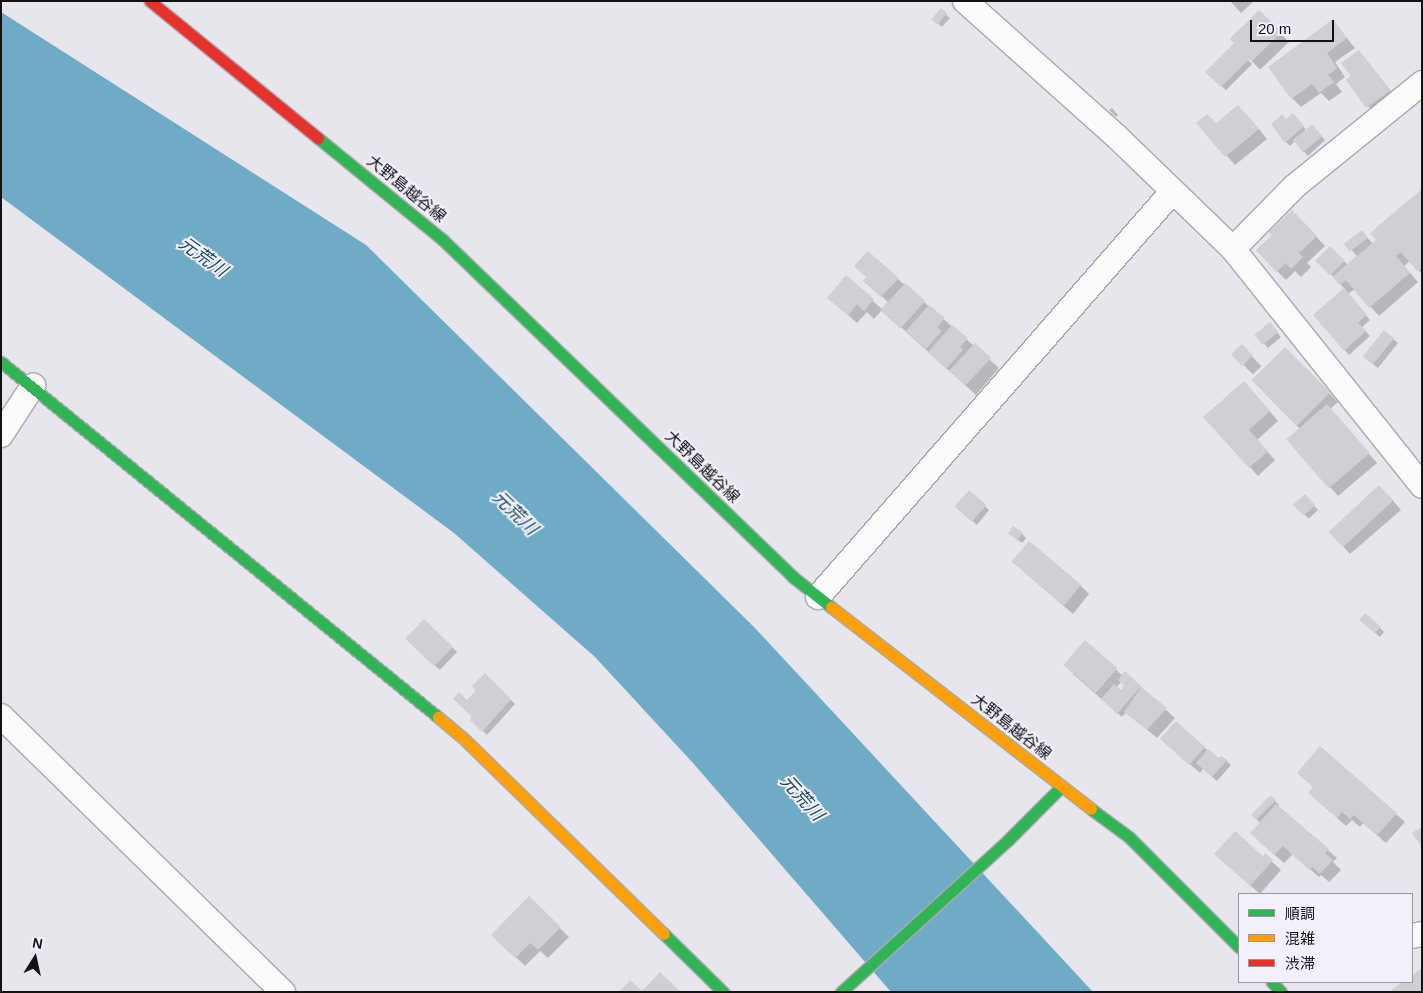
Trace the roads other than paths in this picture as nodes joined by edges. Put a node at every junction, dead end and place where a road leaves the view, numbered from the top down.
1 (150, 1) edge
2 (965, 1) edge
3 (1422, 83) edge
4 (1172, 192) junction
5 (1232, 249) junction
6 (1, 362) edge
7 (33, 386) junction
8 (1, 435) edge
9 (1422, 486) edge
10 (818, 597) junction
11 (1, 716) edge
12 (1061, 787) junction
13 (1238, 946) edge
14 (1273, 983) edge
15 (283, 992) edge
16 (723, 992) edge
17 (841, 992) edge
18 (1282, 992) edge

1 - 10 main road, 大野島越谷線
2 - 4 street
3 - 5 street
4 - 5 street
4 - 10 street
5 - 9 street
6 - 7 main road
7 - 8 street
7 - 16 main road
10 - 12 main road, 大野島越谷線
11 - 15 street
12 - 13 main road, 大野島越谷線
12 - 17 main road
14 - 18 main road

